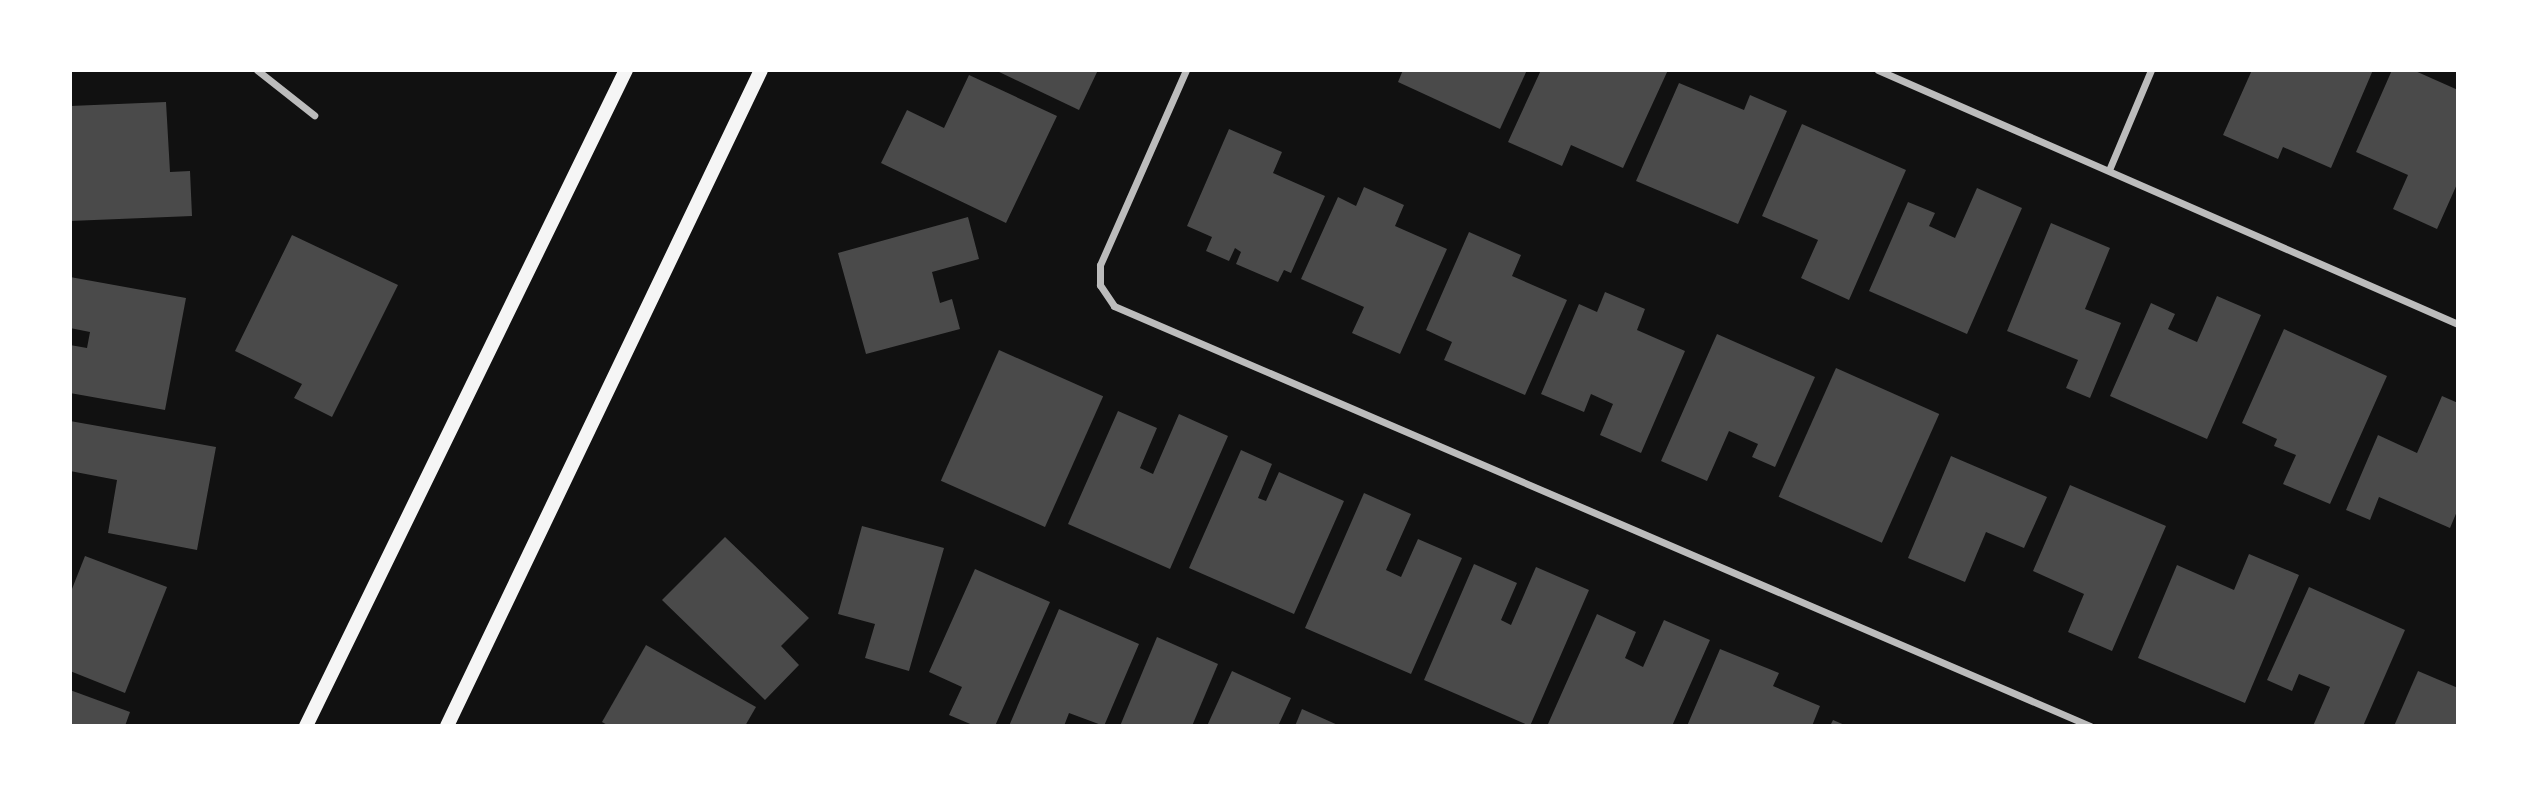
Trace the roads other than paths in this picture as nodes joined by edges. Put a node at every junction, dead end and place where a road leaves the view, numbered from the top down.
1 (257, 70) edge
2 (626, 70) edge
3 (761, 70) edge
4 (1186, 70) edge
5 (1878, 70) edge
6 (2151, 70) edge
7 (314, 115) dead end
8 (2109, 170) junction
9 (2458, 324) edge
10 (306, 726) edge
11 (447, 726) edge
12 (2090, 726) edge

1 - 7 street
2 - 10 main road
3 - 11 main road
4 - 12 street
5 - 8 street
6 - 8 street
8 - 9 street

